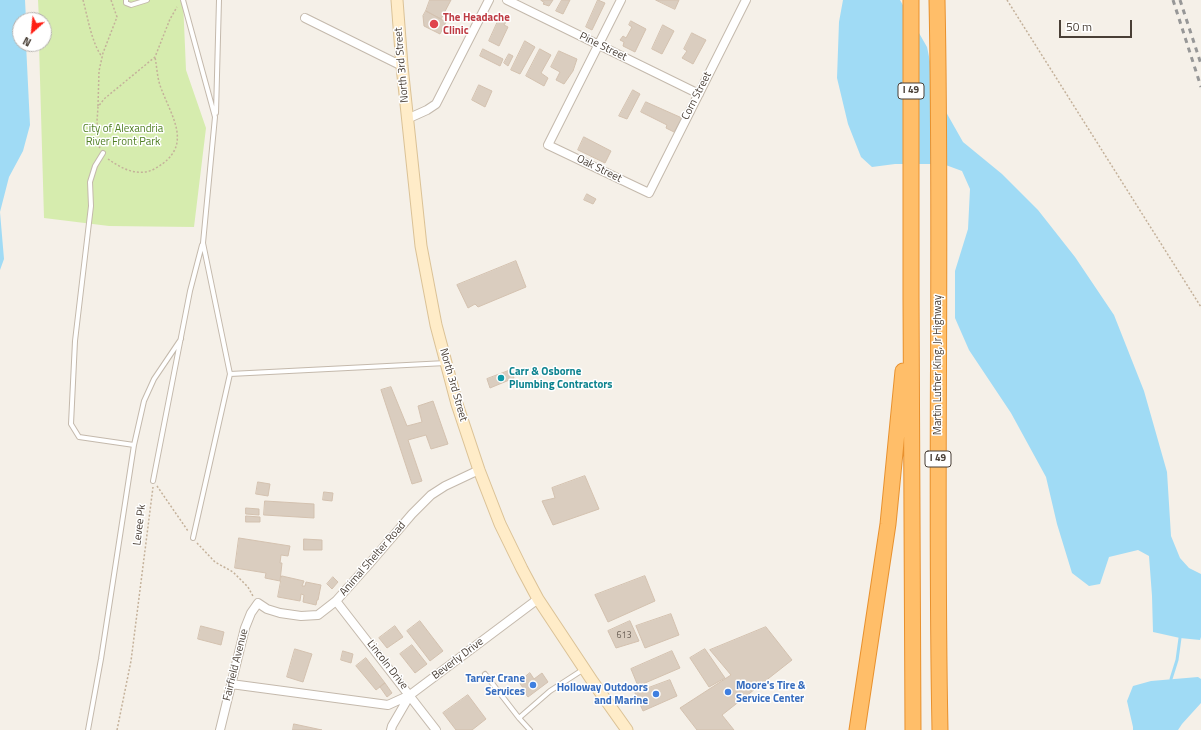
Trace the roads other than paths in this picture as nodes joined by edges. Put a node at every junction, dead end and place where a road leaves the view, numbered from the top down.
1 (126, 0) edge
2 (147, 0) edge
3 (183, 0) edge
4 (219, 0) edge
5 (397, 0) edge
6 (489, 0) edge
7 (507, 0) edge
8 (622, 0) edge
9 (746, 0) edge
10 (911, 0) edge
11 (937, 0) edge
12 (945, 0) edge
13 (305, 18) dead end
14 (598, 45) junction
15 (402, 66) junction
16 (699, 94) junction
17 (939, 104) junction
18 (216, 117) junction
19 (407, 119) junction
20 (103, 153) road end
21 (649, 193) joint
22 (203, 242) junction
23 (911, 297) junction
24 (181, 339) junction
25 (446, 363) junction
26 (230, 374) junction
27 (134, 445) junction
28 (479, 470) junction
29 (154, 481) road end
30 (193, 538) road end
31 (538, 599) junction
32 (336, 601) junction
33 (258, 602) joint
34 (584, 669) junction
35 (485, 674) dead end
36 (231, 684) junction
37 (410, 695) junction
38 (519, 718) junction
39 (88, 730) edge
40 (220, 730) edge
41 (391, 730) edge
42 (436, 730) edge
43 (530, 730) edge
44 (627, 730) edge
45 (857, 730) edge
46 (913, 730) edge
47 (940, 730) edge

1 - 2 lane
3 - 18 lane
4 - 18 lane
5 - 15 main road, North 3rd Street
6 - 19 street
7 - 14 street, Pine Street
8 - 14 street
9 - 16 street, Corn Street
10 - 23 highway, I 49
11 - 17 highway, Martin Luther King, Jr Highway / I 49
12 - 17 highway
13 - 15 street
14 - 16 street, Pine Street
14 - 21 street, Oak Street
15 - 19 main road, North 3rd Street
16 - 21 street, Corn Street
17 - 47 highway, Martin Luther King, Jr Highway / I 49
18 - 22 lane
19 - 25 main road, North 3rd Street
20 - 27 lane
22 - 24 lane
22 - 26 lane
23 - 45 highway
23 - 46 highway, I 49
24 - 27 lane
24 - 29 lane
25 - 26 lane
25 - 28 main road, North 3rd Street
26 - 30 lane
27 - 39 lane
28 - 31 main road, North 3rd Street
28 - 32 street, Animal Shelter Road
31 - 34 main road, North 3rd Street
31 - 37 street, Beverly Drive
32 - 33 street, Animal Shelter Road
32 - 37 street, Lincoln Drive
33 - 36 street, Fairfield Avenue
34 - 38 lane
34 - 44 main road, North 3rd Street
35 - 38 lane
36 - 37 street
36 - 40 street, Fairfield Avenue
37 - 41 street, Beverly Drive
37 - 42 street, Lincoln Drive
38 - 43 lane

